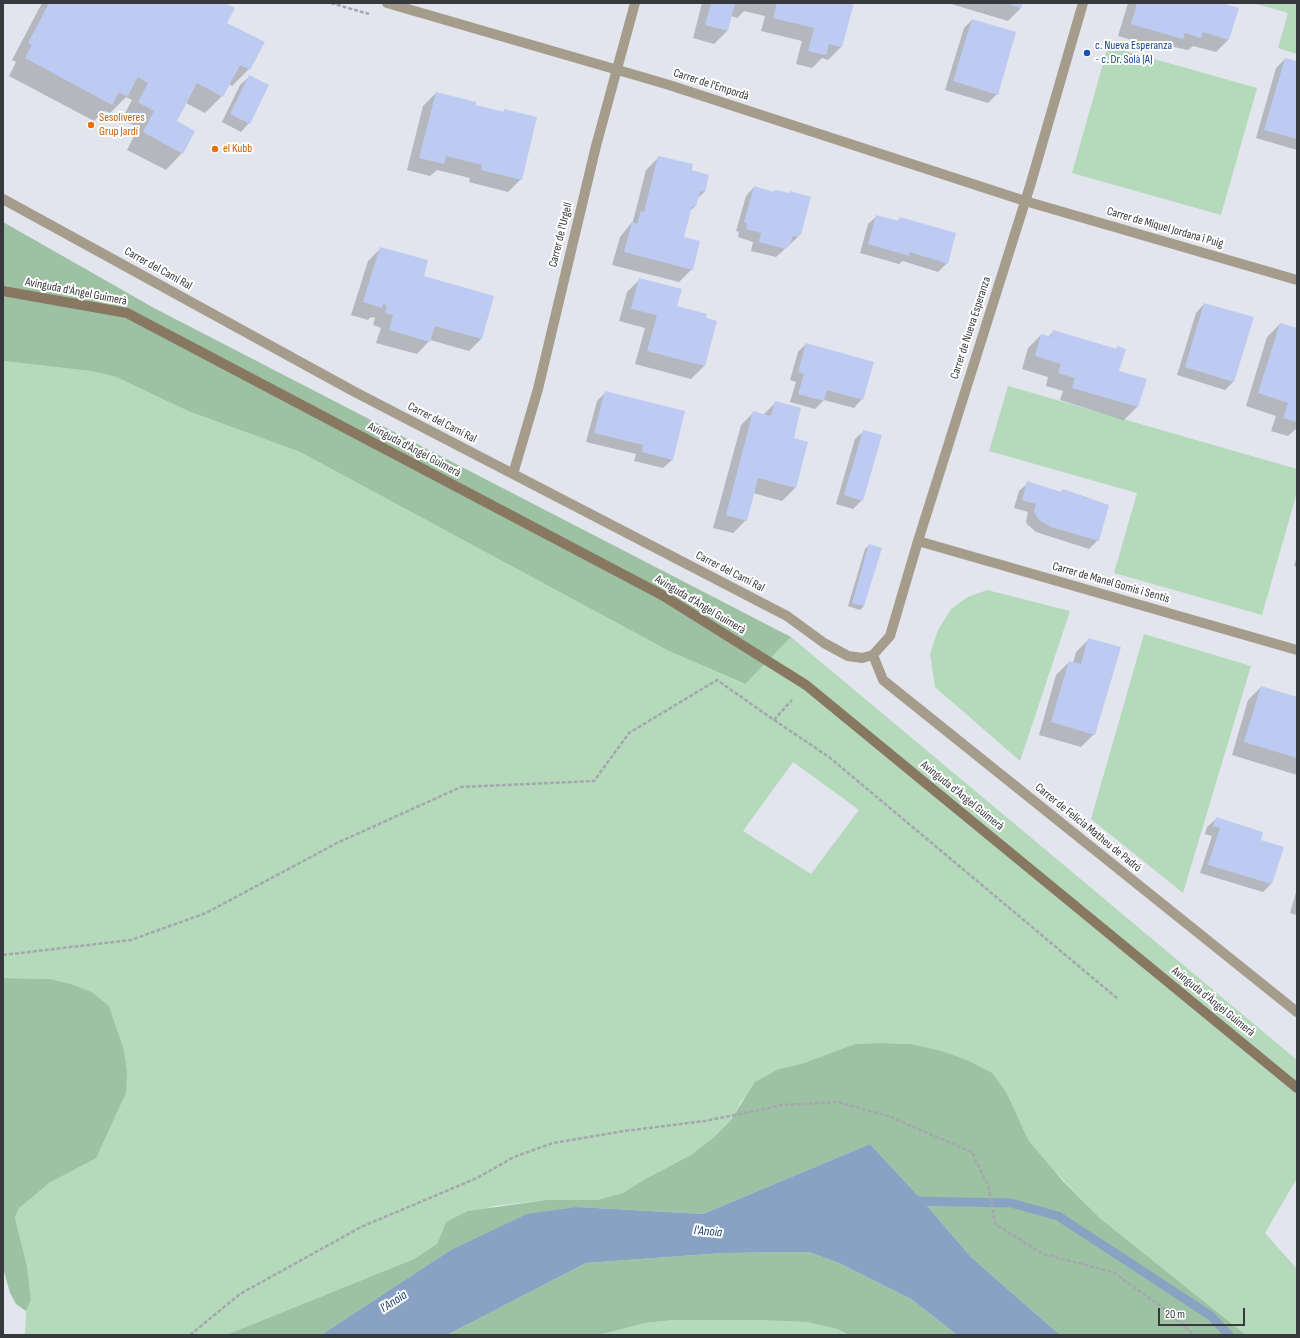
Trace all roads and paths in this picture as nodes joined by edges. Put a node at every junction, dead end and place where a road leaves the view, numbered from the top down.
1 (387, 3) edge
2 (634, 3) edge
3 (1083, 3) edge
4 (616, 70) junction
5 (3, 199) edge
6 (1025, 201) junction
7 (1297, 280) edge
8 (3, 291) edge
9 (513, 474) junction
10 (918, 541) junction
11 (1297, 650) edge
12 (873, 655) junction
13 (806, 685) junction
14 (774, 720) junction
15 (3, 955) edge
16 (1118, 998) dead end
17 (1297, 1012) edge
18 (1297, 1088) edge
19 (190, 1335) edge
20 (1194, 1335) edge

1 - 4 street, Carrer de l'Empordà
2 - 4 street, Carrer de l'Urgell
3 - 6 street, Carrer de Nueva Esperanza
4 - 6 street, Carrer de l'Empordà
4 - 9 street, Carrer de l'Urgell
5 - 9 street, Carrer del Camí Ral
6 - 7 street, Carrer de Miquel Jordana i Puig
6 - 10 street, Carrer de Nueva Esperanza
8 - 13 street, Avinguda d'Àngel Guimerà
9 - 12 street, Carrer del Camí Ral
10 - 11 street, Carrer de Manel Gomis i Sentís
10 - 12 street, Carrer de Nueva Esperanza
12 - 17 street, Carrer de Felícia Matheu de Padró
13 - 14 path
13 - 18 street, Avinguda d'Àngel Guimerà
14 - 15 path
14 - 16 path
19 - 20 path

